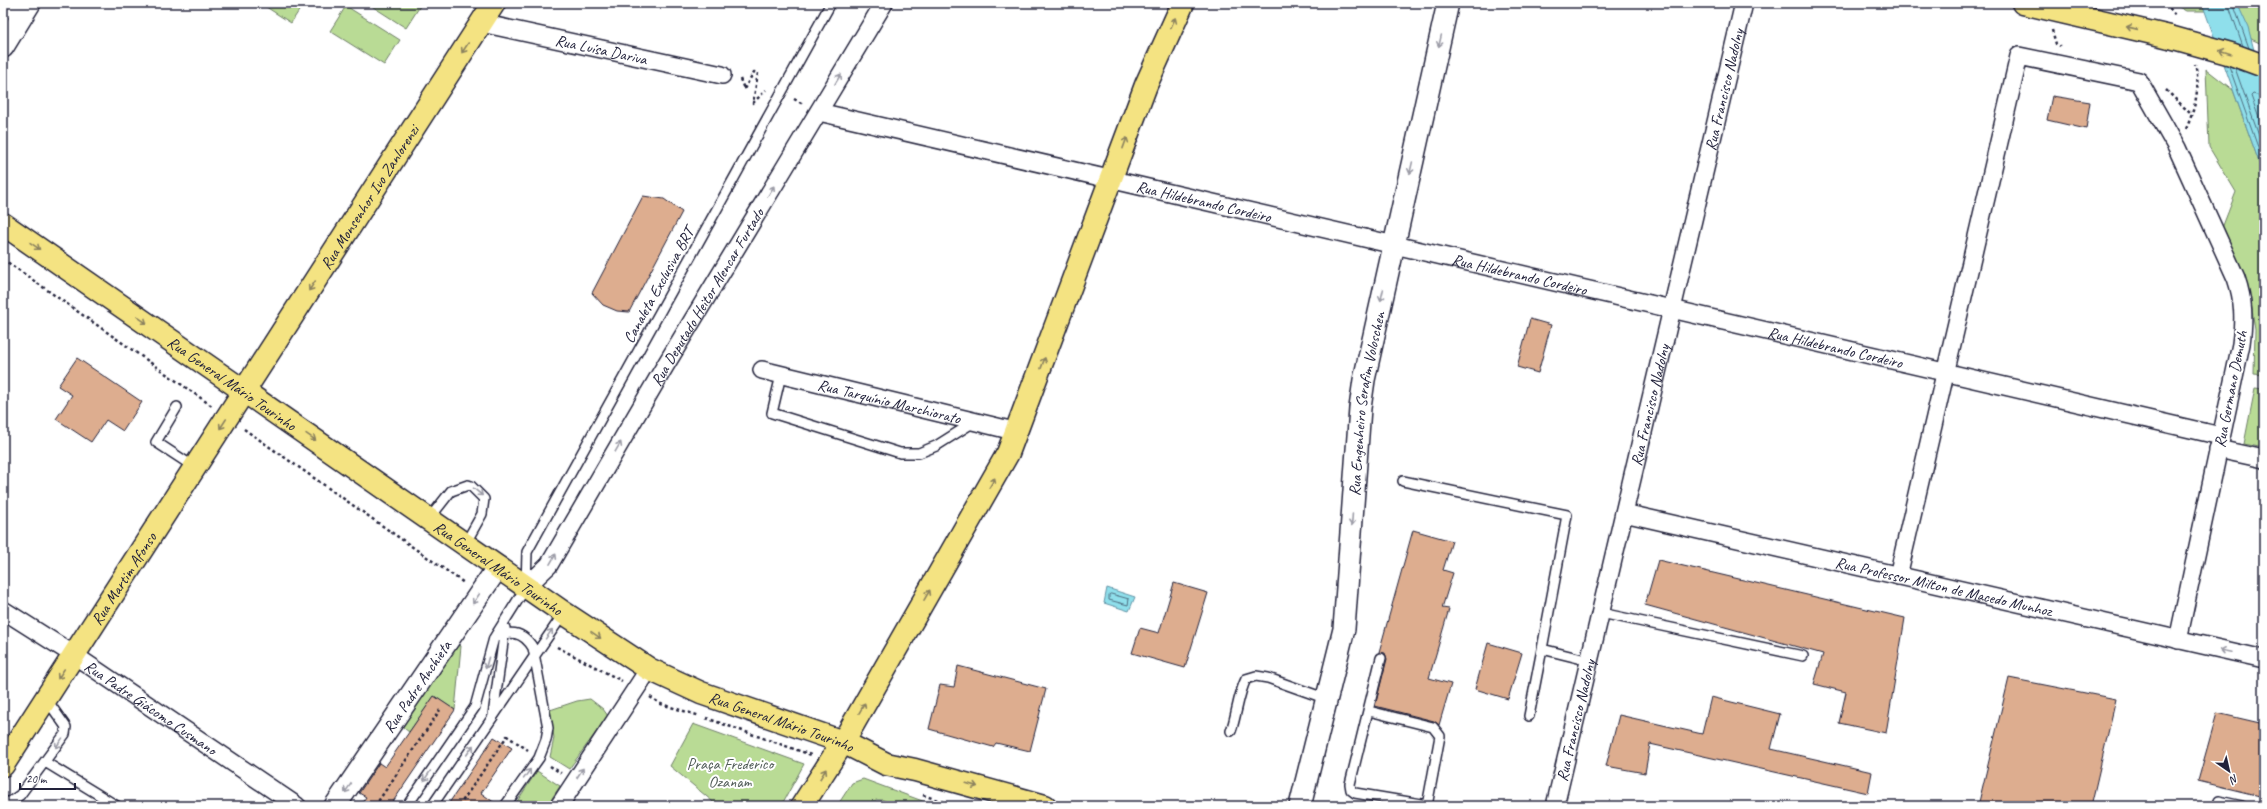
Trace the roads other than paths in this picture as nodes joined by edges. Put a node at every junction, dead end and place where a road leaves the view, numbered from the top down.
1 (494, 3) edge
2 (831, 3) edge
3 (884, 3) edge
4 (1183, 3) edge
5 (1448, 3) edge
6 (1744, 3) edge
7 (2023, 3) edge
8 (3, 4) edge
9 (26, 10) edge
10 (481, 23) junction
11 (3, 47) edge
12 (2263, 66) edge
13 (722, 75) dead end
14 (818, 112) junction
15 (1111, 180) junction
16 (3, 224) edge
17 (1393, 245) junction
18 (1672, 309) junction
19 (762, 370) dead end
20 (1946, 372) junction
21 (781, 375) junction
22 (244, 391) junction
23 (177, 407) dead end
24 (975, 421) junction
25 (1018, 432) junction
26 (2220, 443) junction
27 (2264, 459) edge
28 (195, 468) junction
29 (1403, 481) dead end
30 (1624, 514) junction
31 (429, 519) junction
32 (465, 545) junction
33 (498, 567) junction
34 (1898, 576) junction
35 (526, 587) junction
36 (3, 610) edge
37 (564, 613) junction
38 (1601, 613) junction
39 (508, 614) junction
40 (505, 632) junction
41 (494, 638) junction
42 (2178, 640) junction
43 (1542, 649) junction
44 (74, 655) junction
45 (534, 656) junction
46 (1803, 656) dead end
47 (1381, 658) dead end
48 (2264, 659) edge
49 (1590, 661) junction
50 (649, 669) junction
51 (46, 698) junction
52 (1327, 698) junction
53 (1369, 711) junction
54 (1530, 716) dead end
55 (492, 718) junction
56 (1231, 731) dead end
57 (843, 742) junction
58 (45, 762) junction
59 (886, 764) junction
60 (3, 765) edge
61 (3, 802) edge
62 (116, 806) edge
63 (297, 806) edge
64 (335, 806) edge
65 (407, 806) edge
66 (432, 806) edge
67 (505, 806) edge
68 (559, 806) edge
69 (802, 806) edge
70 (989, 806) edge
71 (1045, 806) edge
72 (1300, 806) edge
73 (1427, 806) edge
74 (1555, 806) edge
75 (2218, 806) edge
76 (2242, 806) edge

1 - 10 main road, Rua Monsenhor Ivo Zanlorenzi
2 - 35 lane, Canaleta Exclusiva BRT
14 -> 3 street, Rua Deputado Heitor Alencar Furtado
15 -> 4 main road
5 -> 17 street, Rua Engenheiro Serafim Voloschen
6 - 18 street, Rua Francisco Nadolny
12 -> 7 main road, bridge
8 - 9 street
9 - 11 street
10 - 13 street, Rua Luísa Dariva
10 -> 22 main road, Rua Monsenhor Ivo Zanlorenzi
14 - 15 street, Rua Hildebrando Cordeiro
35 -> 14 street, Rua Deputado Heitor Alencar Furtado
15 - 17 street, Rua Hildebrando Cordeiro
25 -> 15 main road
16 -> 22 main road, Rua General Mário Tourinho
17 - 18 street, Rua Hildebrando Cordeiro
17 -> 52 street, Rua Engenheiro Serafim Voloschen
18 - 20 street, Rua Hildebrando Cordeiro
18 - 30 street, Rua Francisco Nadolny
19 - 21 street, Rua Tarquínio Marchiorato
20 - 26 street, Rua Hildebrando Cordeiro
20 - 26 street, Rua Germano Demuth
20 - 34 street
21 - 24 street, Rua Tarquínio Marchiorato
21 - 24 lane
22 -> 28 main road, Rua Martim Afonso
22 -> 31 main road, Rua General Mário Tourinho
23 - 28 lane
24 - 25 street, Rua Tarquínio Marchiorato
57 -> 25 main road
26 - 27 street, Rua Hildebrando Cordeiro
26 - 42 street, Rua Germano Demuth
28 - 44 main road, Rua Martim Afonso
29 - 43 lane
30 - 34 street, Rua Professor Milton de Macedo Munhoz
30 - 38 street, Rua Francisco Nadolny
31 - 32 main road, Rua General Mário Tourinho
31 -> 32 lane
32 - 33 main road, Rua General Mário Tourinho
33 - 35 main road, Rua General Mário Tourinho
33 -> 64 street, Rua Padre Anchieta
34 - 42 street, Rua Professor Milton de Macedo Munhoz
35 - 37 main road, Rua General Mário Tourinho
35 - 39 lane
36 - 44 street, Rua Padre Giácomo Cusmano
45 -> 37 lane
37 -> 50 main road, Rua General Mário Tourinho
38 - 46 lane
38 - 49 street, Rua Francisco Nadolny
39 - 40 lane
39 - 41 lane
40 - 41 lane
40 - 45 lane
40 - 55 lane
41 -> 65 lane
48 -> 42 street, Rua Professor Milton de Macedo Munhoz
43 - 49 lane
43 - 54 lane
44 -> 51 main road, Rua Martim Afonso
44 - 63 street, Rua Padre Giácomo Cusmano
45 - 55 lane
67 -> 45 lane
47 - 53 lane
49 - 74 street, Rua Francisco Nadolny
50 - 57 main road, Rua General Mário Tourinho
68 -> 50 street
51 -> 58 lane
51 - 60 main road, Rua Martim Afonso
52 - 56 lane
52 - 72 street, Rua Engenheiro Serafim Voloschen
53 - 73 lane
53 - 73 lane
66 -> 55 lane
57 - 59 main road, Rua General Mário Tourinho
69 -> 57 main road
58 - 61 lane
58 - 62 lane
59 - 70 main road
59 -> 71 main road, Rua General Mário Tourinho
75 - 76 lane

